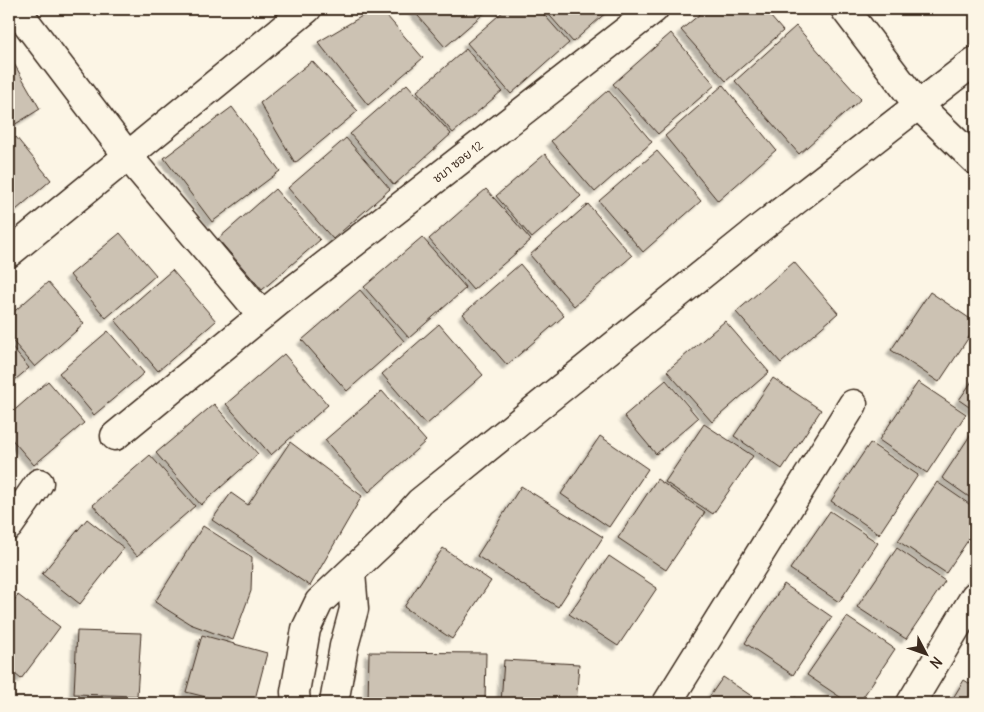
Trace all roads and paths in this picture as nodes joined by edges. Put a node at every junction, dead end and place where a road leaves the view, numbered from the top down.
1 (16, 9) edge
2 (307, 9) edge
3 (654, 9) edge
4 (845, 9) edge
5 (975, 61) edge
6 (918, 105) junction
7 (127, 155) junction
8 (975, 160) edge
9 (9, 253) edge
10 (262, 315) junction
11 (853, 404) dead end
12 (115, 436) dead end
13 (39, 483) dead end
14 (9, 526) edge
15 (351, 573) junction
16 (975, 596) edge
17 (296, 703) edge
18 (334, 703) edge
19 (667, 703) edge
20 (911, 703) edge

1 - 7 street
2 - 7 street
3 - 10 street, ชบา ซอย 12
4 - 6 street
5 - 6 street
6 - 8 street
6 - 15 street
7 - 9 street
7 - 10 street
10 - 12 street, ชบา ซอย 12
11 - 19 street
13 - 14 street
15 - 17 street
15 - 18 street
16 - 20 street

